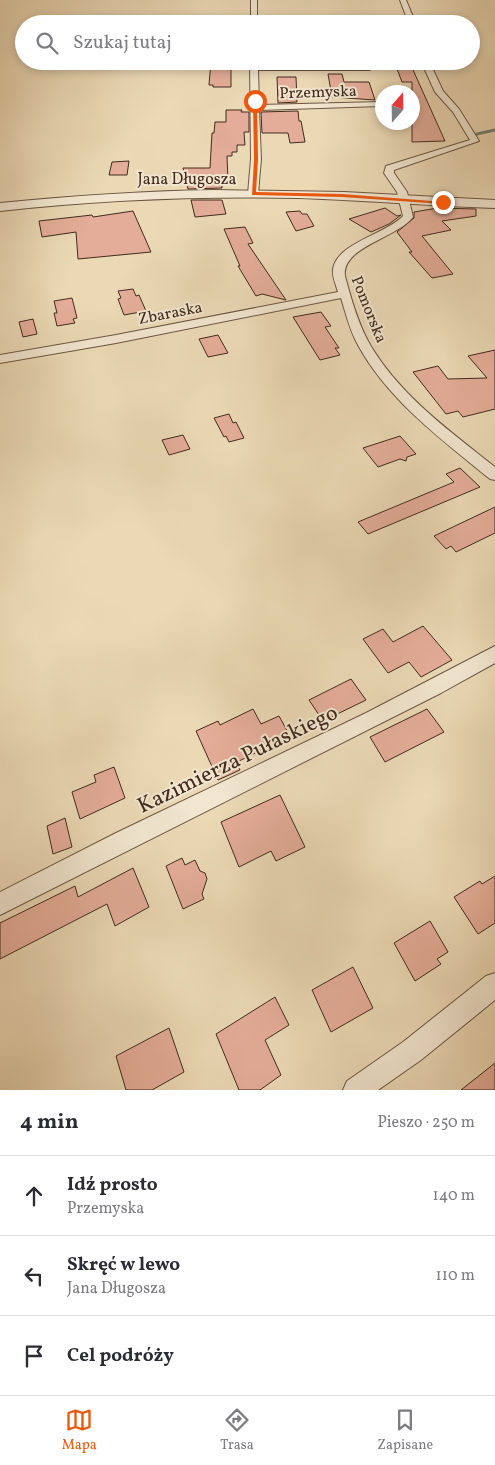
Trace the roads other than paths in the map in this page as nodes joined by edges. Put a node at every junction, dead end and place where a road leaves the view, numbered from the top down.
1 (254, 0) edge
2 (403, 0) edge
3 (254, 15) edge
4 (409, 15) edge
5 (254, 70) edge
6 (429, 70) edge
7 (375, 104) edge
8 (255, 108) junction
9 (253, 194) junction
10 (404, 200) junction
11 (495, 204) edge
12 (0, 207) edge
13 (345, 294) junction
14 (0, 359) edge
15 (495, 475) edge
16 (495, 654) edge
17 (0, 904) edge
18 (495, 985) edge
19 (356, 1090) edge

1 - 3 street
2 - 4 street
5 - 8 street, Przemyska
6 - 10 street
7 - 8 street, Przemyska
8 - 9 street, Przemyska
9 - 10 street, Jana Długosza
9 - 12 street, Jana Długosza
10 - 11 street, Jana Długosza
10 - 13 street, Pomorska
13 - 14 street, Zbaraska
13 - 15 street, Pomorska
16 - 17 street, Kazimierza Pułaskiego
18 - 19 street

